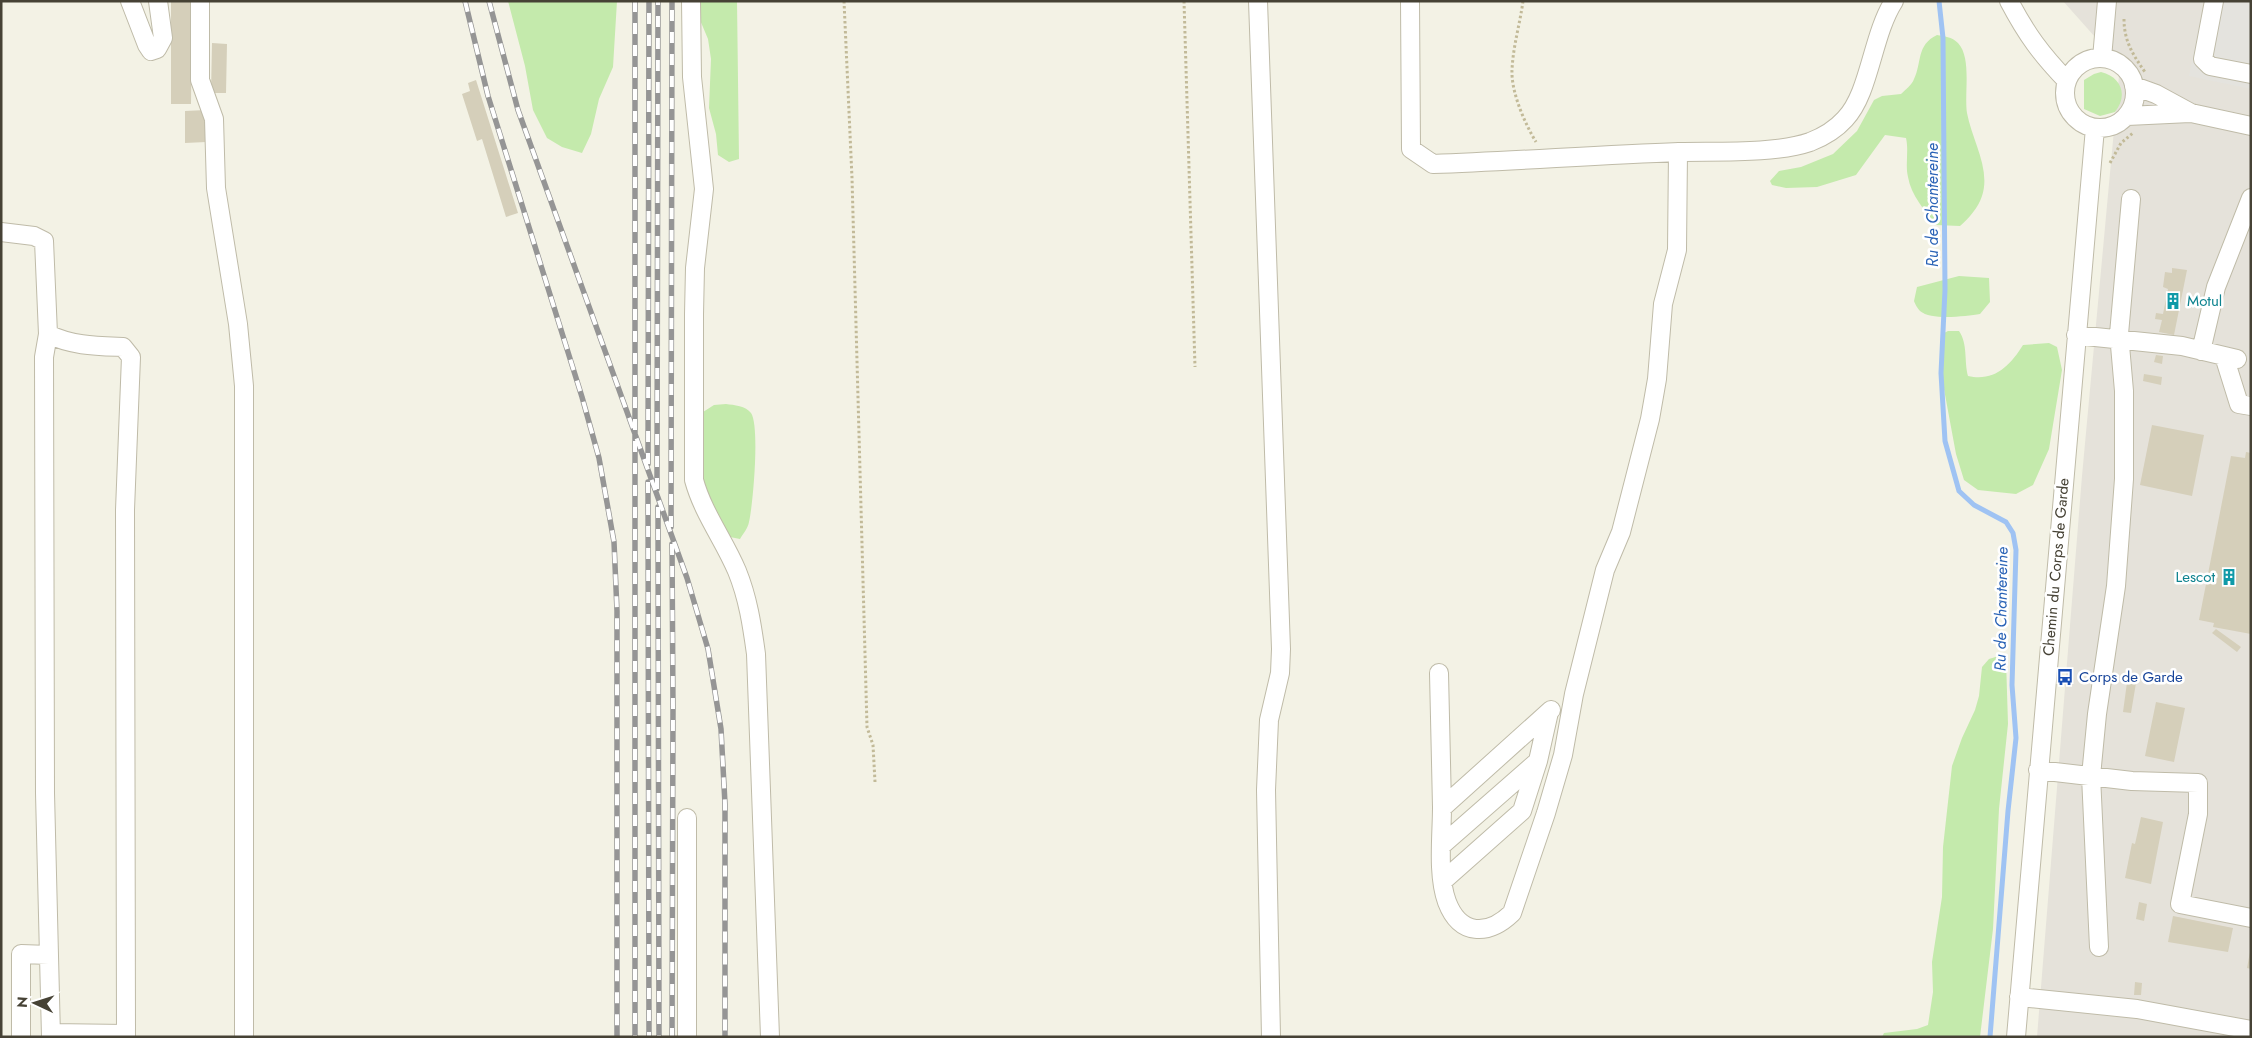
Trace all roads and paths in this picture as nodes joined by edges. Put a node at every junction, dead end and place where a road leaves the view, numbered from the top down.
1 (130, 1) edge
2 (158, 1) edge
3 (200, 1) edge
4 (691, 1) edge
5 (844, 1) edge
6 (1184, 1) edge
7 (1258, 1) edge
8 (1410, 1) edge
9 (1523, 1) edge
10 (1894, 1) edge
11 (2009, 1) edge
12 (2107, 1) edge
13 (2214, 1) edge
14 (2124, 33) dead end
15 (2102, 58) junction
16 (2251, 74) edge
17 (2140, 80) junction
18 (2067, 81) junction
19 (2191, 113) junction
20 (2127, 116) junction
21 (2251, 126) edge
22 (2095, 128) junction
23 (1678, 152) junction
24 (1555, 159) junction
25 (2251, 198) edge
26 (2131, 199) dead end
27 (1, 232) edge
28 (48, 334) junction
29 (2076, 335) junction
30 (2119, 339) junction
31 (2201, 351) junction
32 (1195, 367) dead end
33 (2251, 406) edge
34 (1439, 673) dead end
35 (1574, 694) junction
36 (1549, 712) junction
37 (1538, 761) junction
38 (2038, 770) junction
39 (2092, 776) junction
40 (875, 782) dead end
41 (1442, 808) junction
42 (687, 818) dead end
43 (1441, 846) junction
44 (1443, 881) junction
45 (2251, 918) edge
46 (2099, 948) dead end
47 (49, 955) junction
48 (2019, 997) junction
49 (2251, 1030) edge
50 (51, 1035) edge
51 (126, 1035) edge
52 (21, 1037) edge
53 (244, 1037) edge
54 (687, 1037) edge
55 (770, 1037) edge
56 (1271, 1037) edge
57 (2016, 1037) edge

1 - 2 street
3 - 53 street
4 - 55 street
5 - 40 path
6 - 32 path
7 - 56 street
8 - 24 street
9 - 24 path
10 - 23 street
11 - 18 street
12 - 15 street
13 - 16 street
14 - 17 path
15 - 17 street
15 - 18 street
17 - 19 street
17 - 20 street
18 - 22 street
19 - 20 street
19 - 21 street
20 - 22 street
22 - 29 street, Chemin du Corps de Garde
23 - 24 street
23 - 35 street
25 - 31 street
26 - 30 street
27 - 28 street
28 - 47 street
28 - 51 street
29 - 30 street
29 - 38 street, Chemin du Corps de Garde
30 - 31 street
30 - 39 street
31 - 33 street
34 - 41 street
35 - 36 street
35 - 44 street
36 - 37 street
36 - 41 street
37 - 43 street
37 - 44 street
38 - 39 street
38 - 48 street, Chemin du Corps de Garde
39 - 45 street
39 - 46 street
41 - 43 street
42 - 54 street
43 - 44 street
47 - 50 street
47 - 52 street
48 - 49 street
48 - 57 street, Chemin du Corps de Garde
50 - 51 street

